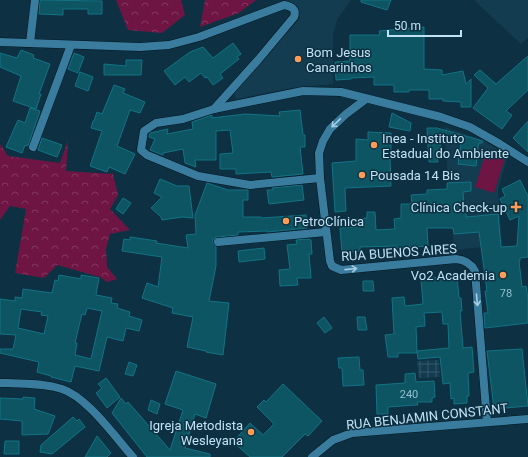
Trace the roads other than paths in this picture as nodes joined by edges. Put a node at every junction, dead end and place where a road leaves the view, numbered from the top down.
1 (35, 0) edge
2 (0, 42) edge
3 (30, 43) junction
4 (71, 45) junction
5 (366, 98) junction
6 (214, 109) junction
7 (33, 147) dead end
8 (528, 162) edge
9 (320, 178) junction
10 (326, 232) junction
11 (218, 242) dead end
12 (0, 383) edge
13 (528, 419) edge
14 (487, 422) junction
15 (133, 457) edge
16 (312, 457) edge

1 - 3 street
2 - 3 street
3 - 4 street
4 - 6 street
4 - 7 street
5 - 6 street
5 - 8 street
5 -> 9 street, RUA BUENOS AIRES
6 - 9 street
9 - 10 street, RUA BUENOS AIRES
10 - 11 street
10 -> 14 street, RUA BUENOS AIRES
12 - 15 street
13 - 14 street, RUA BENJAMIN CONSTANT
14 - 16 street, RUA BENJAMIN CONSTANT

